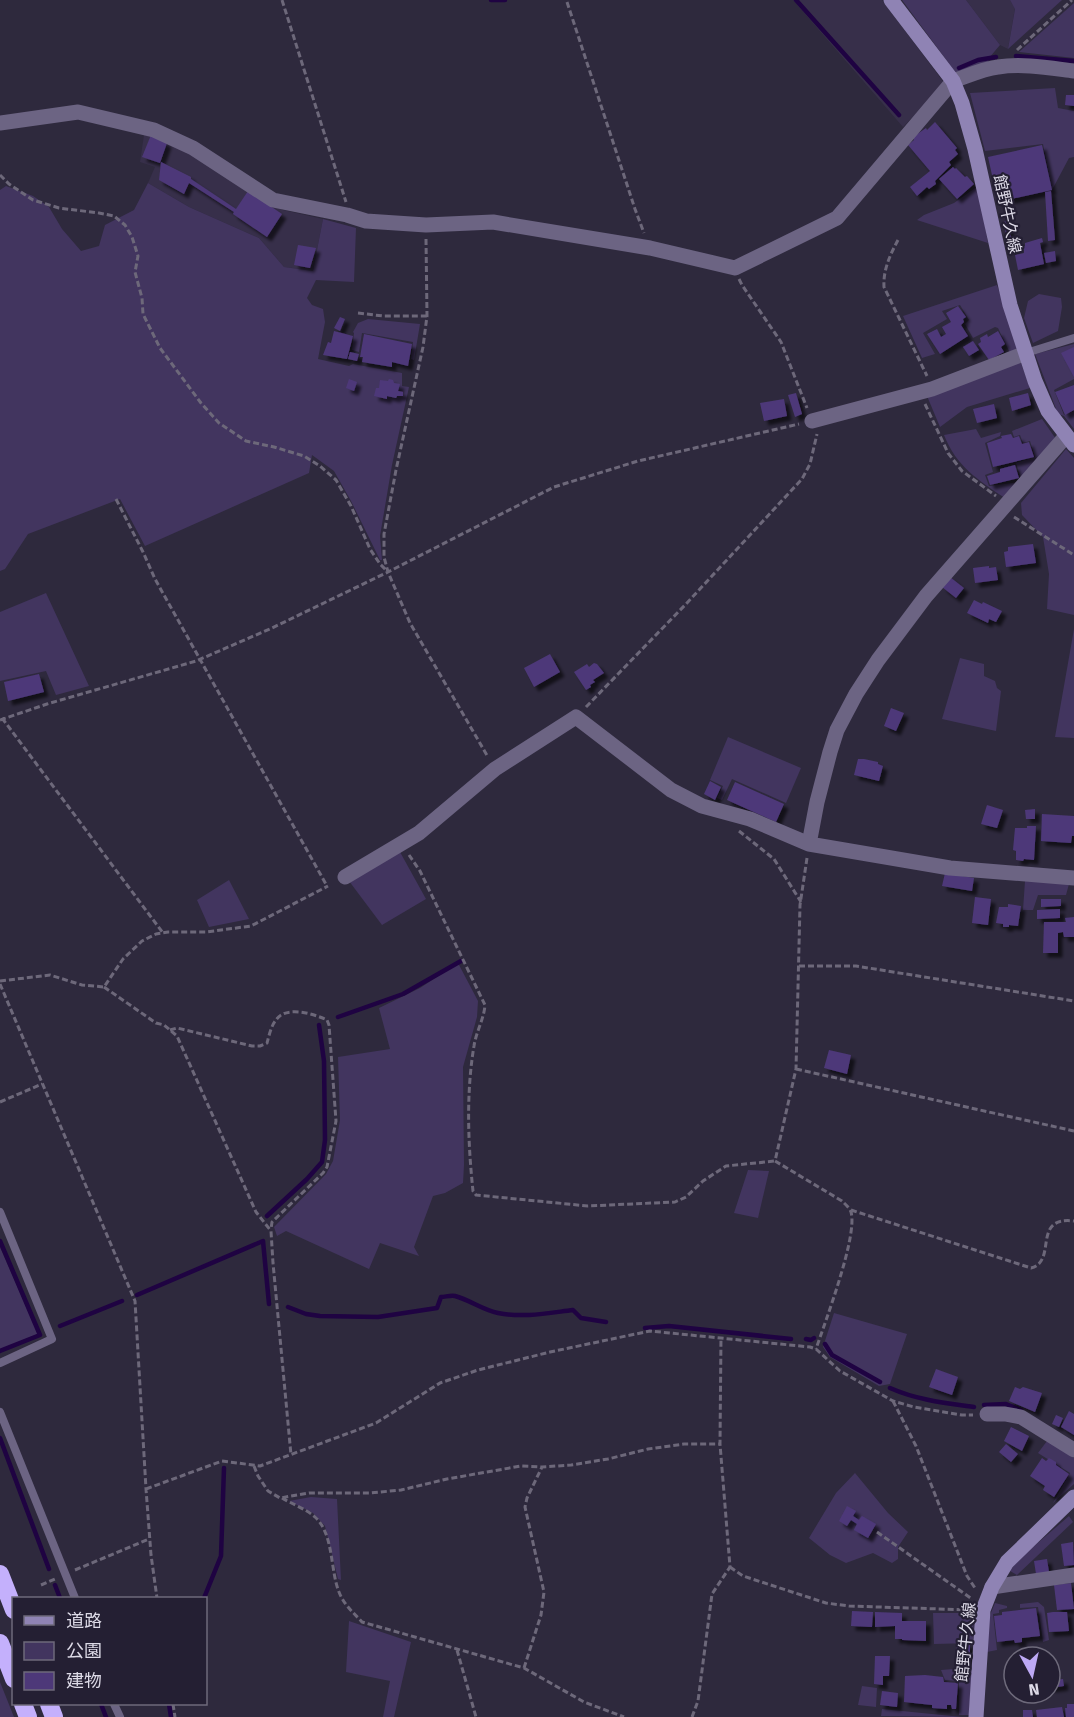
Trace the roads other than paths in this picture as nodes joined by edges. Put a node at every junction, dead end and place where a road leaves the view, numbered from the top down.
1 (891, 0) edge
2 (1074, 71) edge
3 (953, 81) junction
4 (0, 123) edge
5 (1074, 338) edge
6 (1026, 353) junction
7 (815, 420) road end
8 (1070, 440) edge
9 (809, 844) junction
10 (345, 877) road end
11 (1074, 878) edge
12 (0, 1212) edge
13 (0, 1363) edge
14 (0, 1412) edge
15 (987, 1414) road end
16 (1074, 1450) edge
17 (1074, 1497) edge
18 (0, 1574) edge
19 (1074, 1575) edge
20 (992, 1587) junction
21 (74, 1597) edge
22 (12, 1605) edge
23 (0, 1643) edge
24 (12, 1674) edge
25 (976, 1717) edge

1 - 3 main road, 館野牛久線
2 - 3 street
3 - 4 street
3 - 6 main road, 館野牛久線
5 - 6 lane
6 - 7 street
6 - 8 main road, 館野牛久線
8 - 9 street
9 - 10 street
9 - 11 street
12 - 13 lane
14 - 21 lane
15 - 16 street
17 - 20 main road, 館野牛久線
18 - 22 highway
19 - 20 street
20 - 25 main road, 館野牛久線
23 - 24 highway

